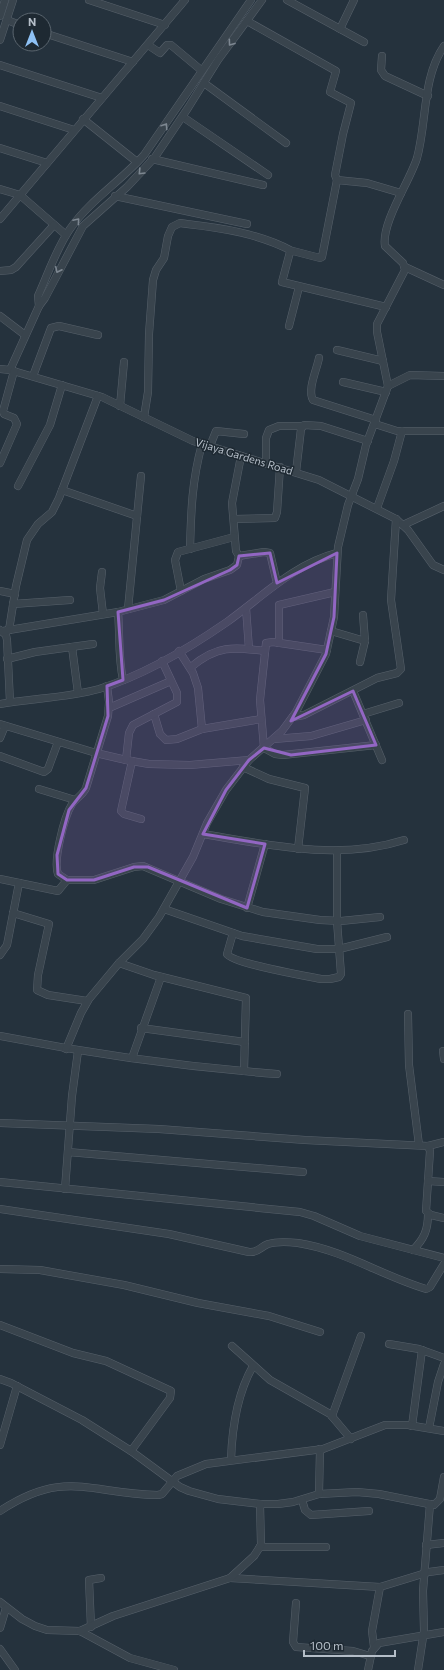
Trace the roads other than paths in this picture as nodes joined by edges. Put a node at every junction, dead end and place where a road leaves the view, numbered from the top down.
1 (5, 0) edge
2 (13, 0) edge
3 (89, 0) edge
4 (185, 0) edge
5 (250, 0) edge
6 (262, 0) edge
7 (286, 0) edge
8 (354, 0) edge
9 (0, 14) edge
10 (7, 20) junction
11 (247, 21) junction
12 (12, 22) edge
13 (165, 25) junction
14 (340, 29) junction
15 (52, 36) edge
16 (0, 40) edge
17 (364, 42) dead end
18 (148, 45) junction
19 (444, 46) edge
20 (382, 56) dead end
21 (133, 62) junction
22 (0, 65) edge
23 (202, 70) junction
24 (204, 83) junction
25 (428, 96) junction
26 (102, 98) junction
27 (0, 106) edge
28 (183, 117) junction
29 (83, 119) junction
30 (74, 130) junction
31 (286, 143) dead end
32 (0, 148) edge
33 (152, 160) junction
34 (47, 162) junction
35 (137, 162) junction
36 (268, 174) dead end
37 (337, 180) junction
38 (263, 186) dead end
39 (0, 189) edge
40 (401, 193) junction
41 (20, 195) junction
42 (116, 196) junction
43 (0, 219) edge
44 (247, 224) dead end
45 (54, 225) junction
46 (66, 235) junction
47 (292, 251) junction
48 (405, 267) junction
49 (0, 271) edge
50 (444, 285) edge
51 (298, 287) junction
52 (39, 306) junction
53 (386, 307) junction
54 (0, 316) edge
55 (289, 326) dead end
56 (25, 335) junction
57 (98, 335) dead end
58 (338, 350) dead end
59 (319, 358) dead end
60 (383, 361) junction
61 (124, 362) dead end
62 (0, 369) edge
63 (12, 370) junction
64 (33, 376) junction
65 (444, 376) edge
66 (343, 382) dead end
67 (62, 385) junction
68 (387, 389) junction
69 (98, 396) junction
70 (120, 406) junction
71 (144, 417) junction
72 (375, 422) junction
73 (302, 426) junction
74 (444, 430) edge
75 (402, 431) junction
76 (244, 434) dead end
77 (368, 441) junction
78 (202, 444) junction
79 (210, 446) junction
80 (241, 456) junction
81 (0, 463) edge
82 (266, 463) junction
83 (280, 467) junction
84 (296, 472) junction
85 (141, 476) dead end
86 (18, 486) dead end
87 (62, 490) junction
88 (352, 495) junction
89 (444, 506) edge
90 (377, 508) junction
91 (138, 516) junction
92 (234, 519) junction
93 (396, 519) junction
94 (403, 525) junction
95 (234, 537) junction
96 (190, 548) junction
97 (337, 553) junction
98 (239, 556) junction
99 (444, 570) edge
100 (102, 572) dead end
101 (277, 583) junction
102 (0, 591) edge
103 (181, 591) junction
104 (335, 592) junction
105 (15, 594) junction
106 (70, 600) dead end
107 (13, 604) junction
108 (246, 608) junction
109 (128, 609) junction
110 (118, 612) junction
111 (103, 614) junction
112 (363, 615) dead end
113 (4, 630) edge
114 (331, 631) junction
115 (365, 641) junction
116 (280, 643) junction
117 (93, 644) dead end
118 (72, 647) junction
119 (249, 649) junction
120 (327, 650) junction
121 (265, 651) junction
122 (179, 652) junction
123 (7, 659) junction
124 (162, 661) junction
125 (360, 662) dead end
126 (191, 667) junction
127 (123, 680) junction
128 (171, 680) junction
129 (107, 686) junction
130 (353, 691) junction
131 (78, 693) junction
132 (10, 702) junction
133 (399, 703) dead end
134 (0, 704) edge
135 (109, 708) junction
136 (154, 714) junction
137 (293, 717) junction
138 (364, 717) junction
139 (262, 718) junction
140 (2, 724) edge
141 (202, 729) junction
142 (0, 738) edge
143 (274, 739) junction
144 (58, 742) junction
145 (376, 745) junction
146 (264, 748) junction
147 (96, 753) junction
148 (0, 756) edge
149 (129, 760) junction
150 (250, 760) junction
151 (382, 760) dead end
152 (244, 767) junction
153 (38, 789) dead end
154 (75, 800) junction
155 (141, 819) dead end
156 (203, 834) junction
157 (404, 840) dead end
158 (265, 844) junction
159 (298, 849) junction
160 (337, 851) junction
161 (0, 879) edge
162 (67, 880) junction
163 (180, 882) junction
164 (19, 883) junction
165 (247, 908) junction
166 (164, 909) junction
167 (13, 914) junction
168 (380, 917) dead end
169 (336, 921) junction
170 (233, 933) junction
171 (387, 936) dead end
172 (339, 949) junction
173 (0, 955) edge
174 (120, 963) junction
175 (161, 977) junction
176 (87, 1001) junction
177 (408, 1014) dead end
178 (141, 1028) junction
179 (0, 1036) edge
180 (245, 1042) junction
181 (66, 1049) junction
182 (78, 1050) junction
183 (443, 1051) edge
184 (132, 1058) junction
185 (444, 1059) edge
186 (244, 1071) junction
187 (277, 1074) dead end
188 (0, 1123) edge
189 (70, 1126) junction
190 (444, 1142) edge
191 (419, 1145) junction
192 (428, 1146) junction
193 (68, 1152) junction
194 (303, 1172) dead end
195 (428, 1181) junction
196 (0, 1182) edge
197 (444, 1182) edge
198 (65, 1189) junction
199 (0, 1210) edge
200 (428, 1214) junction
201 (444, 1218) edge
202 (413, 1250) junction
203 (444, 1258) edge
204 (444, 1264) edge
205 (0, 1269) edge
206 (0, 1325) edge
207 (320, 1332) dead end
208 (361, 1336) dead end
209 (389, 1344) dead end
210 (232, 1346) dead end
211 (422, 1350) junction
212 (444, 1358) edge
213 (444, 1364) edge
214 (253, 1366) junction
215 (0, 1379) edge
216 (17, 1386) junction
217 (332, 1416) junction
218 (412, 1426) junction
219 (429, 1428) junction
220 (444, 1431) edge
221 (351, 1439) junction
222 (0, 1445) edge
223 (320, 1449) junction
224 (131, 1451) junction
225 (231, 1460) junction
226 (444, 1477) edge
227 (171, 1480) junction
228 (319, 1494) junction
229 (302, 1500) junction
230 (260, 1504) junction
231 (430, 1504) junction
232 (0, 1511) edge
233 (369, 1511) dead end
234 (444, 1543) edge
235 (426, 1545) junction
236 (260, 1547) junction
237 (326, 1547) dead end
238 (444, 1570) edge
239 (425, 1573) junction
240 (101, 1578) dead end
241 (230, 1578) junction
242 (380, 1587) junction
243 (0, 1602) edge
244 (296, 1603) dead end
245 (6, 1608) junction
246 (91, 1627) junction
247 (0, 1628) edge
248 (80, 1631) junction
249 (444, 1632) edge
250 (424, 1634) junction
251 (374, 1647) junction
252 (0, 1649) edge
253 (370, 1656) junction
254 (14, 1670) edge
255 (174, 1670) edge
256 (368, 1670) edge
257 (418, 1670) edge

1 - 9 street
2 - 10 street
3 - 13 street
4 - 13 street
5 - 23 street
6 - 11 street
7 - 14 street
8 - 14 street
10 - 12 street
10 - 16 street
11 -> 24 street
11 - 37 street
13 - 18 street
14 - 17 street
15 - 21 street
18 - 21 street
18 - 23 street
19 - 25 street
20 - 25 street
21 - 26 street
22 - 26 street
35 -> 23 street
24 - 28 street
24 - 31 street
25 - 40 street
26 - 29 street
27 - 30 street
28 - 33 street
28 - 36 street
29 - 30 street
29 - 35 street
30 - 34 street
32 - 34 street
33 - 38 street
33 -> 42 street
34 - 41 street
46 -> 35 street
37 - 40 street
37 - 47 street
39 - 41 street
40 - 48 street
41 - 43 street
41 - 45 street
42 - 44 street
42 -> 52 street
45 - 46 street
45 - 49 street
46 - 52 street
47 - 51 street
47 - 71 street
48 - 50 street
48 - 53 street
51 - 53 street
51 - 55 street
52 - 56 street
53 - 60 street
54 - 56 street
56 - 63 street
57 - 64 street
58 - 60 street
59 - 72 street
60 - 68 street
61 - 70 street
62 - 63 street, Vijaya Gardens Road
63 - 64 street, Vijaya Gardens Road
63 - 81 street
64 - 67 street, Vijaya Gardens Road
65 - 68 street
66 - 68 street
67 - 69 street, Vijaya Gardens Road
67 - 86 street
68 - 72 street
69 - 70 street, Vijaya Gardens Road
69 - 87 street
70 - 71 street, Vijaya Gardens Road
71 - 78 street, Vijaya Gardens Road
72 - 75 street
72 - 77 street
73 - 77 street
73 - 82 street
73 - 84 street
74 - 75 street
75 - 90 street
76 - 79 street
77 - 88 street
78 - 79 street, Vijaya Gardens Road
78 - 96 street
79 - 80 street, Vijaya Gardens Road
80 - 82 street, Vijaya Gardens Road
80 - 92 street
82 - 83 street, Vijaya Gardens Road
83 - 84 street, Vijaya Gardens Road
83 - 92 street
84 - 88 street, Vijaya Gardens Road
85 - 91 street
87 - 91 street
87 - 105 street
88 - 90 street, Vijaya Gardens Road
88 - 97 street
89 - 94 street
90 - 93 street, Vijaya Gardens Road
91 - 109 street
92 - 95 street
93 - 94 street, Vijaya Gardens Road
93 - 130 street
94 - 99 street, Vijaya Gardens Road
95 - 96 street
95 - 98 street
96 - 103 street
97 - 101 street
97 - 104 street
98 - 101 street
98 - 103 street
100 - 111 street
101 - 108 street
102 - 105 street
103 - 109 street
104 - 114 street
104 - 116 street
105 - 107 street
106 - 107 street
107 - 113 street
108 - 119 street
108 - 122 street
109 - 110 street
110 - 111 street
110 - 127 street
111 - 113 street
112 - 115 street
113 - 123 street
114 - 115 street
114 - 120 street
115 - 125 street
116 - 120 street
116 - 121 street
117 - 118 street
118 - 123 street
118 - 131 street
119 - 121 street
119 - 126 street
120 - 137 street
121 - 139 street
122 - 124 street
122 - 126 street
123 - 132 street
124 - 127 street
124 - 128 street
126 - 141 street
127 - 129 street
128 - 135 street
128 - 136 street
129 - 131 street
129 - 135 street
130 - 137 street
130 - 138 street
131 - 132 street
132 - 134 street
133 - 138 street
135 - 147 street
136 - 141 street
136 - 149 street
137 - 143 street
138 - 143 street
138 - 145 street
139 - 141 street
139 - 146 street
140 - 142 street
140 - 144 street
143 - 146 street
144 - 147 street
144 - 148 street
145 - 146 street
145 - 151 street
146 - 150 street
147 - 149 street
147 - 154 street
149 - 150 street
149 - 155 street
150 - 152 street
152 - 156 street
152 - 159 street
153 - 154 street
154 - 162 street
156 - 158 street
156 - 163 street
157 - 160 street
158 - 159 street
158 - 165 street
159 - 160 street
160 - 169 street
161 - 164 street
162 - 163 street
162 - 164 street
163 - 165 street
163 - 166 street
164 - 167 street
165 - 169 street
166 - 170 street
166 - 174 street
167 - 173 street
167 - 176 street
168 - 169 street
169 - 172 street
170 - 172 street
170 - 172 street
171 - 172 street
174 - 175 street
174 - 176 street
175 - 178 street
175 - 180 street
176 - 181 street
177 - 191 street
178 - 180 street
178 - 184 street
179 - 181 street
180 - 186 street
181 - 182 street
182 - 184 street
182 - 189 street
183 - 185 street
184 - 186 street
186 - 187 street
188 - 189 street
189 - 191 street
189 - 193 street
190 - 192 street
191 - 192 street
192 - 195 street
193 - 194 street
193 - 198 street
195 - 197 street
195 - 200 street
196 - 198 street
198 - 202 street
199 - 204 street
200 - 201 street
200 - 202 street
202 - 203 street
205 - 207 street
206 - 224 street
208 - 217 street
209 - 211 street
210 - 214 street
211 - 212 street
211 - 218 street
213 - 219 street
214 - 217 street
214 - 225 street
215 - 216 street
216 - 222 street
216 - 224 street
217 - 221 street
218 - 219 street
218 - 221 street
219 - 220 street
221 - 223 street
223 - 225 street
223 - 228 street
224 - 227 street
225 - 227 street
226 - 231 street
227 - 230 street
227 - 232 street
228 - 229 street
228 - 231 street
229 - 230 street
229 - 233 street
230 - 236 street
231 - 235 street
234 - 235 street
235 - 239 street
236 - 237 street
236 - 241 street
238 - 239 street
239 - 242 street
239 - 250 street
240 - 246 street
241 - 242 street
241 - 246 street
242 - 251 street
243 - 245 street
244 - 253 street
245 - 247 street
245 - 248 street
246 - 248 street
248 - 255 street
249 - 250 street
250 - 251 street
250 - 257 street
251 - 253 street
252 - 254 street
253 - 256 street

